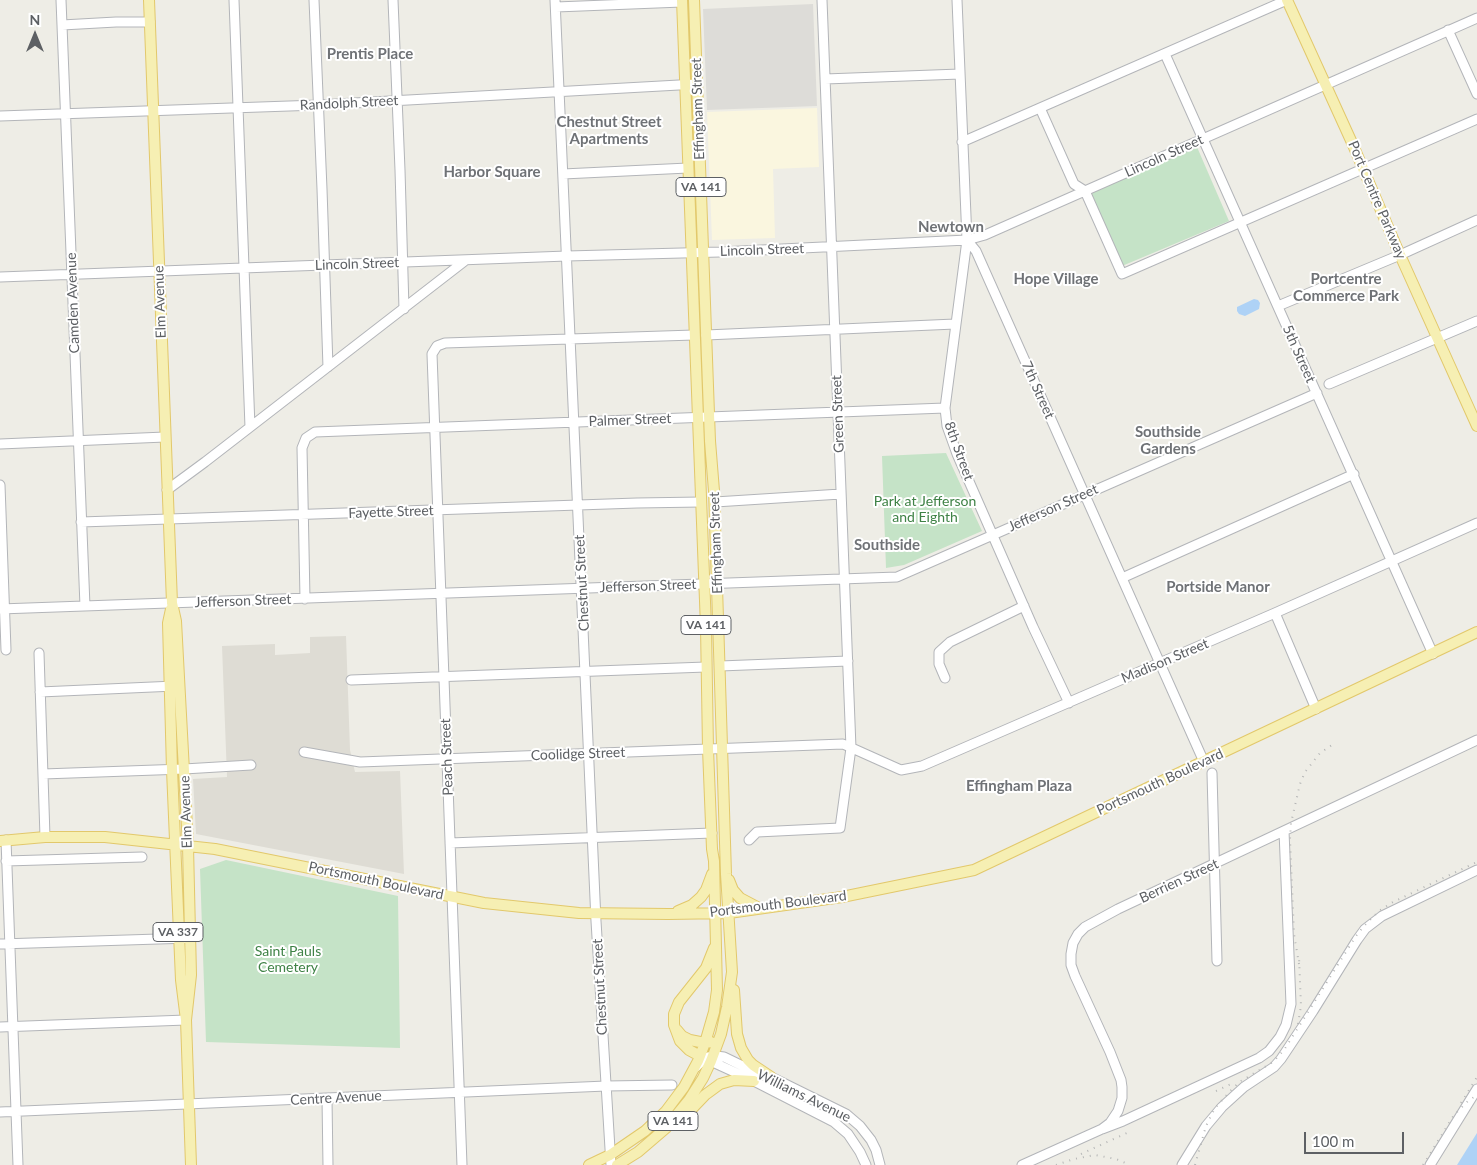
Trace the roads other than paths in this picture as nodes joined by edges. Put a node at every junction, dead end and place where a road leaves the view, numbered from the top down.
1 (61, 0) edge
2 (149, 0) edge
3 (234, 0) edge
4 (314, 0) edge
5 (394, 0) edge
6 (694, 0) edge
7 (822, 0) edge
8 (957, 0) edge
9 (1287, 0) edge
10 (682, 1) edge
11 (555, 4) edge
12 (1477, 18) edge
13 (150, 22) junction
14 (62, 26) junction
15 (1448, 30) junction
16 (1165, 54) junction
17 (960, 74) junction
18 (825, 79) junction
19 (697, 84) junction
20 (1325, 84) junction
21 (685, 85) junction
22 (559, 91) junction
23 (1477, 94) edge
24 (398, 101) junction
25 (318, 105) junction
26 (238, 108) junction
27 (1040, 108) junction
28 (153, 111) junction
29 (65, 114) junction
30 (0, 116) edge
31 (1477, 119) edge
32 (1203, 138) junction
33 (962, 142) junction
34 (688, 168) junction
35 (1363, 169) junction
36 (563, 174) junction
37 (1085, 190) junction
38 (1477, 220) edge
39 (1240, 222) junction
40 (967, 240) junction
41 (832, 246) junction
42 (691, 252) junction
43 (703, 252) junction
44 (1400, 254) junction
45 (567, 256) junction
46 (466, 260) junction
47 (403, 262) junction
48 (324, 265) junction
49 (244, 268) junction
50 (159, 271) junction
51 (72, 274) junction
52 (0, 277) edge
53 (1278, 306) junction
54 (404, 308) junction
55 (1477, 321) edge
56 (955, 324) junction
57 (835, 329) junction
58 (706, 335) junction
59 (694, 336) junction
60 (1438, 338) junction
61 (571, 339) junction
62 (328, 367) junction
63 (1329, 384) dead end
64 (1317, 392) junction
65 (945, 408) junction
66 (838, 413) junction
67 (709, 417) junction
68 (698, 418) junction
69 (574, 422) junction
70 (1476, 423) edge
71 (250, 427) junction
72 (435, 427) junction
73 (165, 436) junction
74 (78, 441) junction
75 (0, 444) edge
76 (1354, 474) junction
77 (0, 484) edge
78 (167, 490) junction
79 (841, 494) junction
80 (1084, 494) junction
81 (701, 502) junction
82 (714, 502) junction
83 (578, 505) junction
84 (438, 510) junction
85 (303, 515) junction
86 (168, 520) junction
87 (81, 522) junction
88 (1477, 523) edge
89 (992, 534) junction
90 (1392, 561) junction
91 (844, 578) junction
92 (1122, 578) junction
93 (717, 583) junction
94 (704, 584) junction
95 (582, 588) junction
96 (440, 594) junction
97 (305, 599) junction
98 (172, 603) junction
99 (85, 606) junction
100 (1024, 606) junction
101 (2, 609) edge
102 (1275, 614) junction
103 (1477, 632) edge
104 (6, 650) dead end
105 (38, 653) dead end
106 (1433, 654) junction
107 (848, 661) junction
108 (1160, 663) junction
109 (720, 666) junction
110 (706, 667) junction
111 (586, 671) junction
112 (443, 677) junction
113 (944, 678) dead end
114 (351, 680) dead end
115 (175, 686) junction
116 (40, 692) junction
117 (1069, 703) junction
118 (1316, 709) junction
119 (1477, 740) edge
120 (851, 748) junction
121 (708, 749) junction
122 (722, 749) junction
123 (304, 752) dead end
124 (590, 754) junction
125 (446, 759) junction
126 (1204, 762) junction
127 (251, 765) dead end
128 (184, 769) junction
129 (172, 770) junction
130 (1212, 773) dead end
131 (43, 774) junction
132 (1284, 831) junction
133 (712, 833) junction
134 (45, 837) junction
135 (593, 838) junction
136 (749, 840) dead end
137 (3, 841) edge
138 (450, 843) junction
139 (175, 844) junction
140 (188, 846) junction
141 (142, 857) dead end
142 (6, 861) junction
143 (1214, 864) junction
144 (714, 865) junction
145 (1477, 870) edge
146 (726, 874) junction
147 (452, 896) junction
148 (760, 909) junction
149 (716, 913) junction
150 (728, 913) junction
151 (597, 914) junction
152 (668, 914) junction
153 (716, 930) junction
154 (179, 938) junction
155 (190, 938) junction
156 (4, 944) edge
157 (1217, 962) dead end
158 (732, 972) junction
159 (186, 1020) junction
160 (0, 1027) edge
161 (12, 1027) junction
162 (675, 1028) junction
163 (720, 1036) junction
164 (705, 1043) junction
165 (707, 1058) junction
166 (771, 1077) junction
167 (754, 1081) junction
168 (606, 1086) junction
169 (672, 1086) dead end
170 (1477, 1089) edge
171 (460, 1092) junction
172 (327, 1099) junction
173 (188, 1104) junction
174 (16, 1111) junction
175 (0, 1112) edge
176 (1102, 1129) junction
177 (643, 1148) junction
178 (610, 1160) edge
179 (18, 1165) edge
180 (191, 1165) edge
181 (328, 1165) edge
182 (462, 1165) edge
183 (589, 1165) edge
184 (617, 1165) edge
185 (866, 1165) edge
186 (880, 1165) edge
187 (1022, 1165) edge
188 (1182, 1165) edge
189 (1430, 1165) edge

1 - 14 street, Camden Avenue
2 - 13 main road, Elm Avenue
3 - 26 street
4 - 25 street
5 - 24 street
6 - 19 main road, Effingham Street / VA 141
7 - 18 street, Green Street
8 - 17 street
9 - 16 street
9 - 20 main road, Port Centre Parkway
10 - 11 street
10 - 21 main road, Effingham Street / VA 141
11 - 22 street, Chestnut Street
12 - 15 street, Lincoln Street
13 - 14 street
13 - 28 main road, Elm Avenue
14 - 29 street, Camden Avenue
15 - 20 street, Lincoln Street
15 - 23 street
16 - 27 street
16 - 32 street, 5th Street
17 - 18 street
17 - 33 street
18 - 41 street, Green Street
19 - 21 street, Randolph Street
19 - 43 main road, Effingham Street / VA 141
20 - 32 street, Lincoln Street
20 - 35 main road, Port Centre Parkway
21 - 22 street, Randolph Street
21 - 34 main road, Effingham Street / VA 141
22 - 24 street, Randolph Street
22 - 36 street, Chestnut Street
24 - 25 street, Randolph Street
24 - 47 street
25 - 26 street, Randolph Street
25 - 48 street
26 - 28 street, Randolph Street
26 - 49 street
27 - 33 street
27 - 37 street
28 - 29 street, Randolph Street
28 - 50 main road, Elm Avenue
29 - 30 street, Randolph Street
29 - 51 street, Camden Avenue
31 - 35 street
32 - 37 street, Lincoln Street
32 - 39 street, 5th Street
33 - 40 street
34 - 36 street
34 - 42 main road, Effingham Street / VA 141
35 - 39 street
35 - 44 main road, Port Centre Parkway
36 - 45 street, Chestnut Street
37 - 39 street
37 - 40 street, Lincoln Street
38 - 44 street
39 - 53 street, 5th Street
40 - 41 street, Lincoln Street
40 - 56 street, 8th Street
40 - 80 street, 7th Street
41 - 43 street, Lincoln Street
41 - 57 street, Green Street
42 - 43 street, Lincoln Street
42 - 45 street, Lincoln Street
42 - 59 main road, Effingham Street / VA 141
43 - 58 main road, Effingham Street / VA 141
44 - 53 street
44 - 60 main road, Port Centre Parkway
45 - 46 street, Lincoln Street
45 - 61 street, Chestnut Street
46 - 47 street, Lincoln Street
46 - 54 street
47 - 48 street, Lincoln Street
47 - 54 street
48 - 49 street, Lincoln Street
48 - 62 street
49 - 50 street, Lincoln Street
49 - 71 street
50 - 51 street, Lincoln Street
50 - 73 main road, Elm Avenue
51 - 52 street, Lincoln Street
51 - 74 street, Camden Avenue
53 - 64 street, 5th Street
54 - 62 street
55 - 60 street
56 - 57 street
56 - 65 street, 8th Street
57 - 58 street
57 - 66 street, Green Street
58 - 67 main road, Effingham Street / VA 141
59 - 61 street
59 - 68 main road, Effingham Street / VA 141
60 - 63 street
60 - 70 main road, Port Centre Parkway
61 - 69 street, Chestnut Street
61 - 72 street, Peach Street
62 - 71 street
64 - 76 street, 5th Street
64 - 80 street, Jefferson Street
65 - 66 street, Palmer Street
65 - 89 street, 8th Street
66 - 67 street, Palmer Street
66 - 79 street, Green Street
67 - 68 street, Palmer Street
67 - 82 main road, Effingham Street / VA 141
68 - 69 street, Palmer Street
68 - 81 main road, Effingham Street / VA 141
69 - 72 street, Palmer Street
69 - 83 street, Chestnut Street
71 - 78 street
72 - 84 street, Peach Street
72 - 85 street, Palmer Street
73 - 74 street
73 - 78 main road, Elm Avenue
74 - 75 street
74 - 87 street, Camden Avenue
76 - 90 street, 5th Street
76 - 92 street
77 - 101 street
78 - 86 main road, Elm Avenue
79 - 82 street
79 - 91 street, Green Street
80 - 89 street, Jefferson Street
80 - 92 street, 7th Street
81 - 83 street, Fayette Street
81 - 94 main road, Effingham Street / VA 141
82 - 93 main road, Effingham Street / VA 141
83 - 84 street, Fayette Street
83 - 95 street, Chestnut Street
84 - 85 street, Fayette Street
84 - 96 street, Peach Street
85 - 86 street, Fayette Street
85 - 97 street
86 - 87 street, Fayette Street
86 - 98 main road, Elm Avenue
87 - 99 street, Camden Avenue
88 - 90 street, Madison Street
89 - 91 street, Jefferson Street
89 - 100 street, 8th Street
90 - 102 street, Madison Street
90 - 106 street, 5th Street
91 - 93 street, Jefferson Street
91 - 107 street, Green Street
92 - 108 street, 7th Street
93 - 94 street, Jefferson Street
93 - 109 main road, Effingham Street / VA 141
94 - 95 street, Jefferson Street
94 - 110 main road, Effingham Street / VA 141
95 - 96 street, Jefferson Street
95 - 111 street, Chestnut Street
96 - 97 street, Jefferson Street
96 - 112 street, Peach Street
97 - 98 street, Jefferson Street
98 - 99 street, Jefferson Street
98 - 115 main road, Elm Avenue
99 - 101 street, Jefferson Street
100 - 113 street
100 - 117 street, 8th Street
101 - 104 street
102 - 108 street, Madison Street
102 - 118 street
103 - 106 main road, Portsmouth Boulevard
105 - 116 street
106 - 118 main road, Portsmouth Boulevard
107 - 109 street
107 - 120 street, Green Street
108 - 117 street, Madison Street
108 - 126 street, 7th Street
109 - 122 main road, Effingham Street / VA 141
110 - 111 street
110 - 121 main road, Effingham Street / VA 141
111 - 112 street
111 - 124 street, Chestnut Street
112 - 114 street
112 - 125 street, Peach Street
115 - 116 street
115 - 128 main road, Elm Avenue
115 - 129 main road, Elm Avenue
116 - 131 street
117 - 120 street, Madison Street
118 - 126 main road, Portsmouth Boulevard
119 - 132 street, Berrien Street
120 - 122 street, Coolidge Street
120 - 136 street, Green Street
121 - 122 street, Coolidge Street
121 - 124 street, Coolidge Street
121 - 133 main road, Effingham Street / VA 141
122 - 146 main road, Effingham Street / VA 141
123 - 125 street, Coolidge Street
124 - 125 street, Coolidge Street
124 - 135 street, Chestnut Street
125 - 138 street, Peach Street
126 - 148 main road, Portsmouth Boulevard
127 - 128 street
128 - 129 street
128 - 140 main road, Elm Avenue
129 - 131 street
129 - 139 main road, Elm Avenue
130 - 143 street
131 - 134 street
132 - 143 street, Berrien Street
132 - 176 street
133 - 135 street
133 - 144 main road, Effingham Street / VA 141
134 - 137 main road, Portsmouth Boulevard
134 - 139 main road, Portsmouth Boulevard
135 - 138 street
135 - 151 street, Chestnut Street
137 - 142 street
138 - 147 street, Peach Street
139 - 140 main road, Portsmouth Boulevard
139 - 154 main road, Elm Avenue / VA 337
140 - 147 main road, Portsmouth Boulevard
140 - 155 main road, Elm Avenue / VA 337
141 - 142 street
142 - 156 street
143 - 157 street
143 - 176 street, Berrien Street
144 - 149 main road, Effingham Street / VA 141
144 - 152 main road
145 - 188 street
146 - 148 main road
146 - 150 main road, Effingham Street / VA 141
147 - 151 main road, Portsmouth Boulevard
147 - 171 street, Peach Street
148 - 150 main road, Portsmouth Boulevard
149 - 150 main road, Portsmouth Boulevard
149 - 152 main road, Portsmouth Boulevard
149 - 153 main road, Effingham Street / VA 141
150 - 158 main road, Effingham Street / VA 141
151 - 152 main road, Portsmouth Boulevard
151 - 168 street, Chestnut Street
153 - 162 main road
153 - 164 main road, Effingham Street / VA 141
154 - 155 street
154 - 156 street
154 - 159 main road, Elm Avenue / VA 337
155 - 159 main road, Elm Avenue / VA 337
156 - 161 street
158 - 163 main road, Effingham Street / VA 141
158 - 166 main road
159 - 161 street
159 - 173 main road, Elm Avenue / VA 337
160 - 161 street
161 - 174 street
162 - 164 main road
162 - 165 main road
163 - 164 main road
163 - 165 main road, Effingham Street / VA 141
164 - 165 main road, Effingham Street / VA 141
165 - 166 street, Williams Avenue
165 - 167 street, Williams Avenue
165 - 177 main road, Effingham Street / VA 141
165 - 178 main road, Effingham Street / VA 141
166 - 186 street, Williams Avenue
167 - 177 main road
167 - 185 street, Williams Avenue
168 - 169 street, Centre Avenue
168 - 171 street, Centre Avenue
168 - 178 street, Chestnut Street
170 - 189 street
171 - 172 street, Centre Avenue
171 - 182 street, Peach Street
172 - 173 street, Centre Avenue
172 - 181 street
173 - 174 street, Centre Avenue
173 - 180 main road, Elm Avenue / VA 337
174 - 175 street, Centre Avenue
174 - 179 street
176 - 187 street
177 - 184 main road, Effingham Street / VA 141
178 - 183 main road, VA 141

